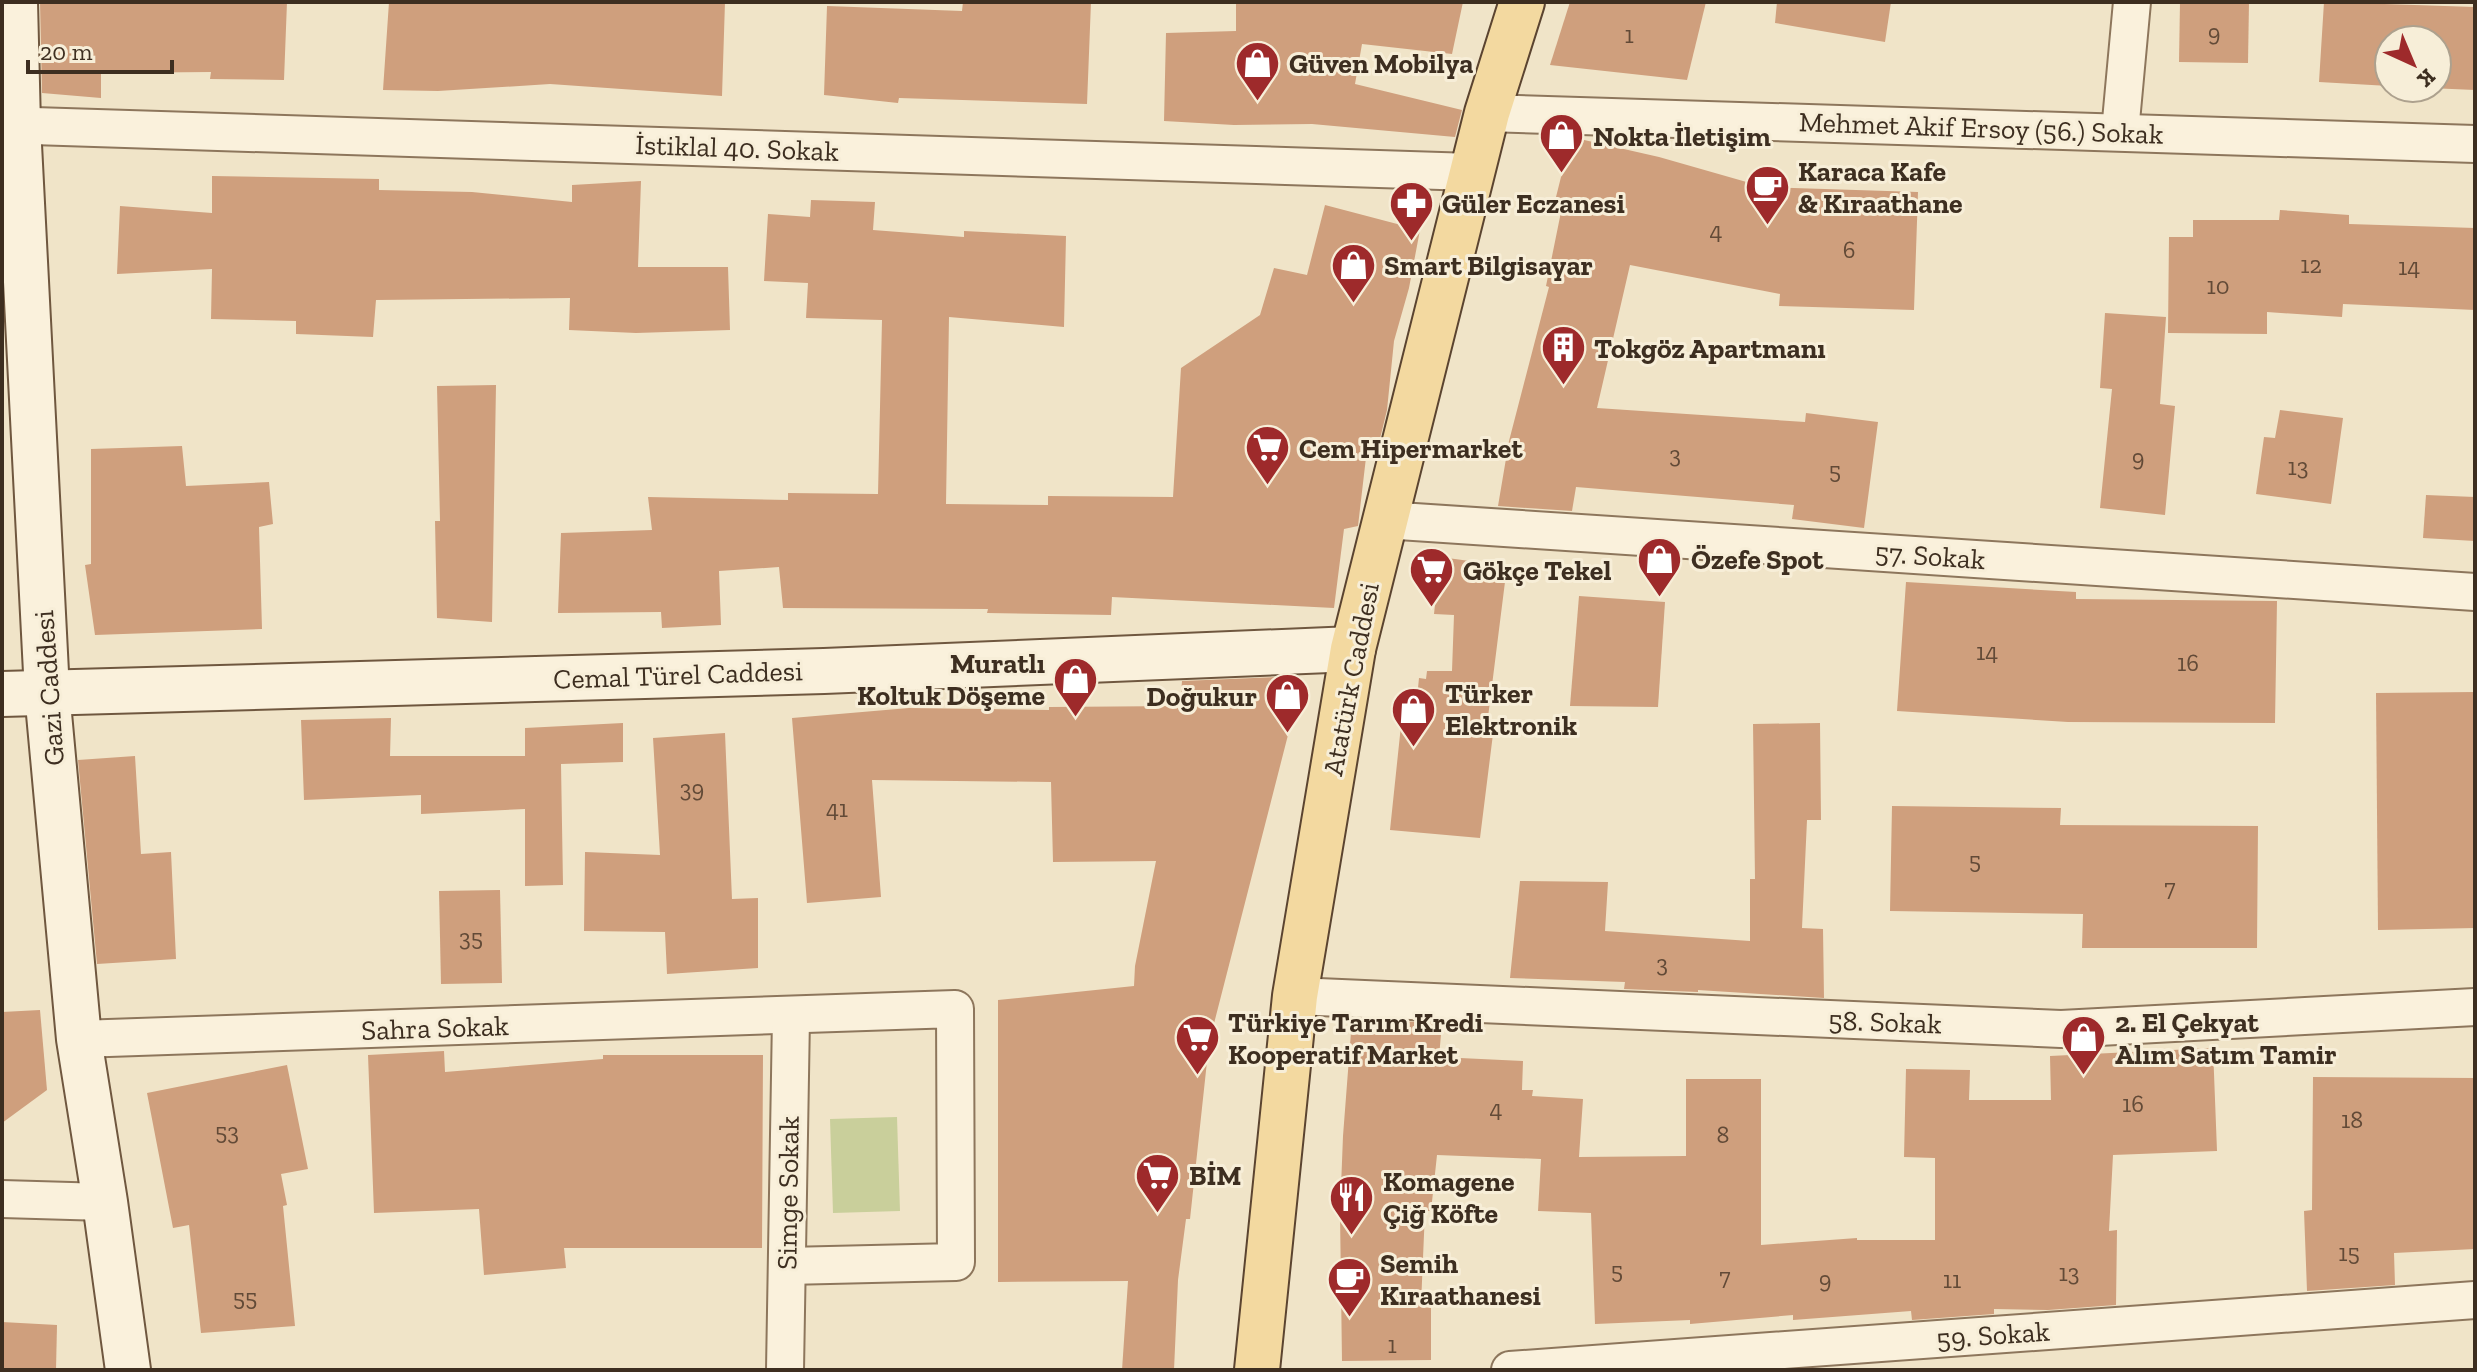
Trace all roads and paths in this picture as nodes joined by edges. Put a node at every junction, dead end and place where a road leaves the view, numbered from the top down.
1 (15, 2) edge
2 (1522, 2) edge
3 (2132, 2) edge
4 (1487, 113) junction
5 (10, 125) edge
6 (2120, 132) junction
7 (2475, 144) edge
8 (1472, 172) junction
9 (1384, 520) junction
10 (2475, 592) edge
11 (1353, 649) junction
12 (47, 692) junction
13 (2, 694) edge
14 (1295, 996) junction
15 (2475, 1007) edge
16 (791, 1017) junction
17 (79, 1039) junction
18 (2, 1199) edge
19 (105, 1202) junction
20 (787, 1266) junction
21 (2475, 1300) edge
22 (128, 1370) edge
23 (785, 1370) edge
24 (1257, 1370) edge
25 (1510, 1370) edge

1 - 5 street, Gazi Caddesi
2 - 4 main road, Atatürk Caddesi
3 - 6 street
4 - 6 street, Mehmet Akif Ersoy (56.) Sokak
4 - 8 main road, Atatürk Caddesi
5 - 8 street, İstiklal 40. Sokak
5 - 12 street, Gazi Caddesi
6 - 7 street, Mehmet Akif Ersoy (56.) Sokak
8 - 9 main road, Atatürk Caddesi
9 - 10 street, 57. Sokak
9 - 11 main road, Atatürk Caddesi
11 - 12 street, Cemal Türel Caddesi
11 - 14 main road, Atatürk Caddesi
12 - 13 street, Cemal Türel Caddesi
12 - 17 street, Gazi Caddesi
14 - 15 street, 58. Sokak
14 - 24 main road, Atatürk Caddesi
16 - 17 street, Sahra Sokak
16 - 20 street, Simge Sokak
16 - 20 street, Sahra Sokak
17 - 19 street, Gazi Caddesi
18 - 19 street
19 - 22 street, Gazi Caddesi
20 - 23 street, Simge Sokak
21 - 25 street, 59. Sokak

